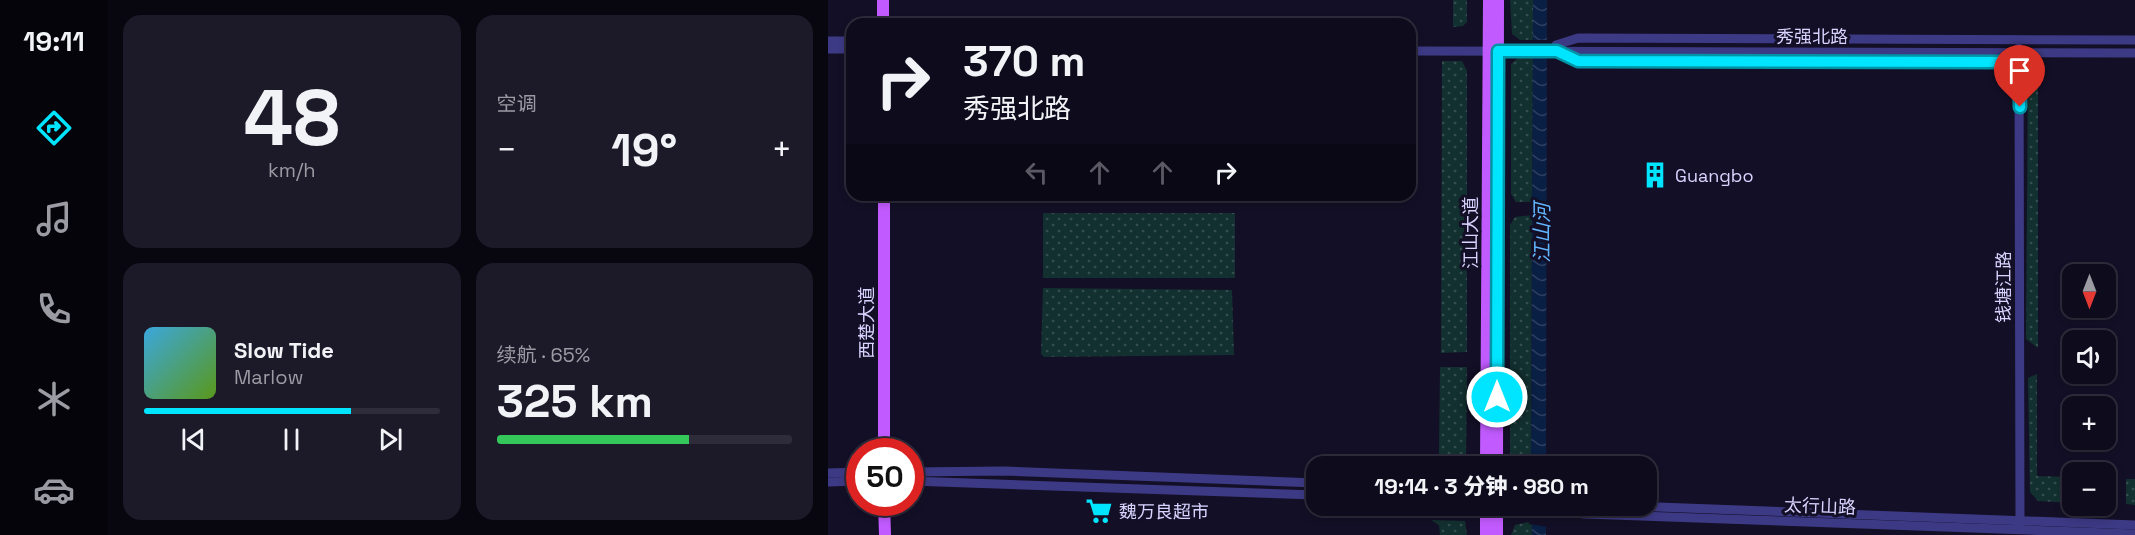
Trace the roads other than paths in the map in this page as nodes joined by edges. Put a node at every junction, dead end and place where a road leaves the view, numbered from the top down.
1 (884, 0) edge
2 (1489, 0) edge
3 (1498, 0) edge
4 (883, 18) edge
5 (2135, 40) edge
6 (828, 41) edge
7 (846, 41) edge
8 (1416, 45) edge
9 (1493, 48) junction
10 (1555, 48) junction
11 (2135, 48) edge
12 (828, 49) edge
13 (846, 49) edge
14 (1416, 51) edge
15 (2019, 51) junction
16 (2135, 53) edge
17 (884, 201) edge
18 (884, 438) edge
19 (1486, 456) edge
20 (1497, 456) edge
21 (846, 472) edge
22 (924, 472) edge
23 (828, 473) edge
24 (846, 481) edge
25 (924, 481) edge
26 (828, 482) edge
27 (1306, 483) edge
28 (1306, 495) edge
29 (1657, 508) edge
30 (884, 516) edge
31 (1486, 516) edge
32 (1497, 516) edge
33 (1657, 516) edge
34 (2135, 525) edge
35 (2020, 529) edge
36 (2135, 534) edge
37 (885, 535) edge
38 (1486, 535) edge
39 (1497, 535) edge

1 - 4 main road
2 - 9 main road, 江山大道
3 - 9 main road, 江山大道
5 - 15 street
6 - 7 street
8 - 9 street
9 - 10 street, 秀强北路
9 - 14 street
9 - 19 main road, 江山大道
9 - 20 main road, 江山大道
10 - 15 street, 秀强北路
10 - 15 street
11 - 15 street, 秀强北路
12 - 13 street
15 - 16 street, 秀强北路
15 - 35 street, 钱塘江路
17 - 18 main road, 西楚大道
21 - 23 street
22 - 27 street
24 - 26 street
25 - 28 street
29 - 35 street, 太行山路
30 - 37 main road
31 - 38 main road
32 - 39 main road
33 - 35 street, 太行山路
34 - 35 street, 太行山路
35 - 36 street, 太行山路

